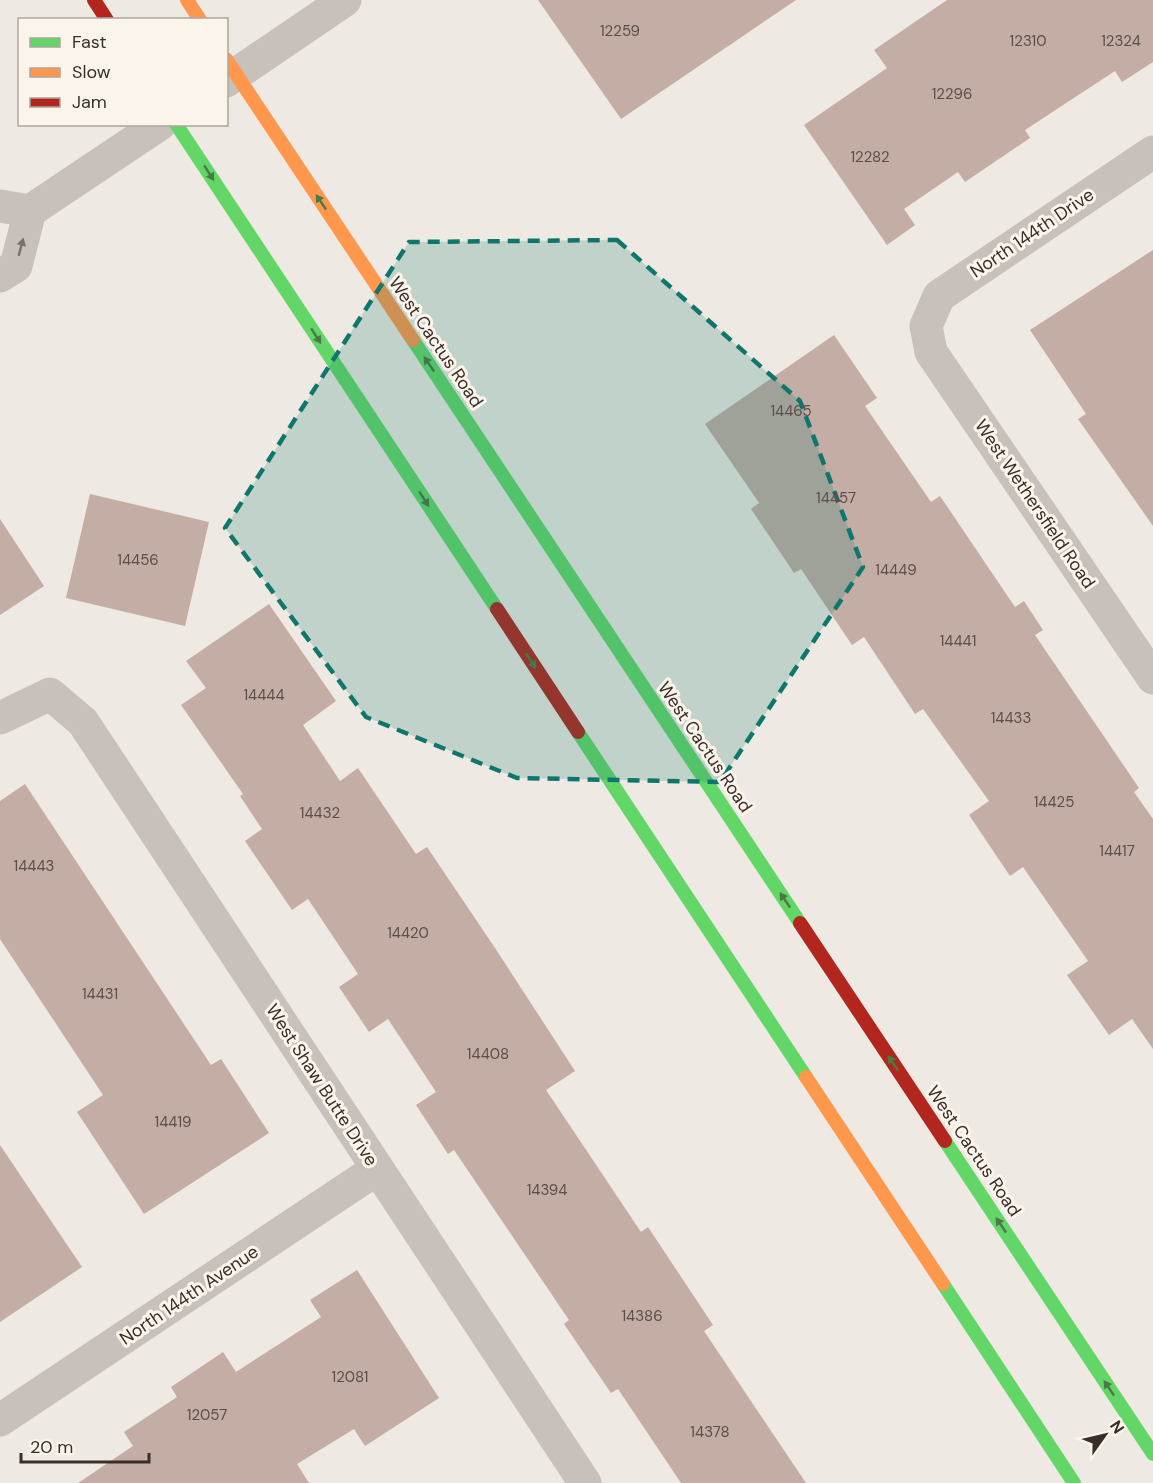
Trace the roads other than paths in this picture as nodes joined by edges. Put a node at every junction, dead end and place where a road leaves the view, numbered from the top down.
1 (94, 0) edge
2 (188, 0) edge
3 (345, 0) edge
4 (105, 18) edge
5 (199, 18) edge
6 (230, 71) edge
7 (157, 126) edge
8 (177, 126) edge
9 (1153, 152) edge
10 (15, 208) edge
11 (0, 276) edge
12 (926, 326) joint
13 (1153, 678) edge
14 (0, 718) edge
15 (377, 1169) junction
16 (0, 1420) edge
17 (1153, 1454) edge
18 (585, 1483) edge
19 (1074, 1483) edge

1 - 4 main road
2 - 5 main road
3 - 6 street
17 -> 6 main road, West Cactus Road
7 - 10 street
8 -> 19 main road
9 - 12 street, North 144th Drive
11 -> 10 street
12 - 13 street, West Wethersfield Road
14 - 15 street, West Shaw Butte Drive
15 - 16 street, North 144th Avenue
15 - 18 street, West Shaw Butte Drive

